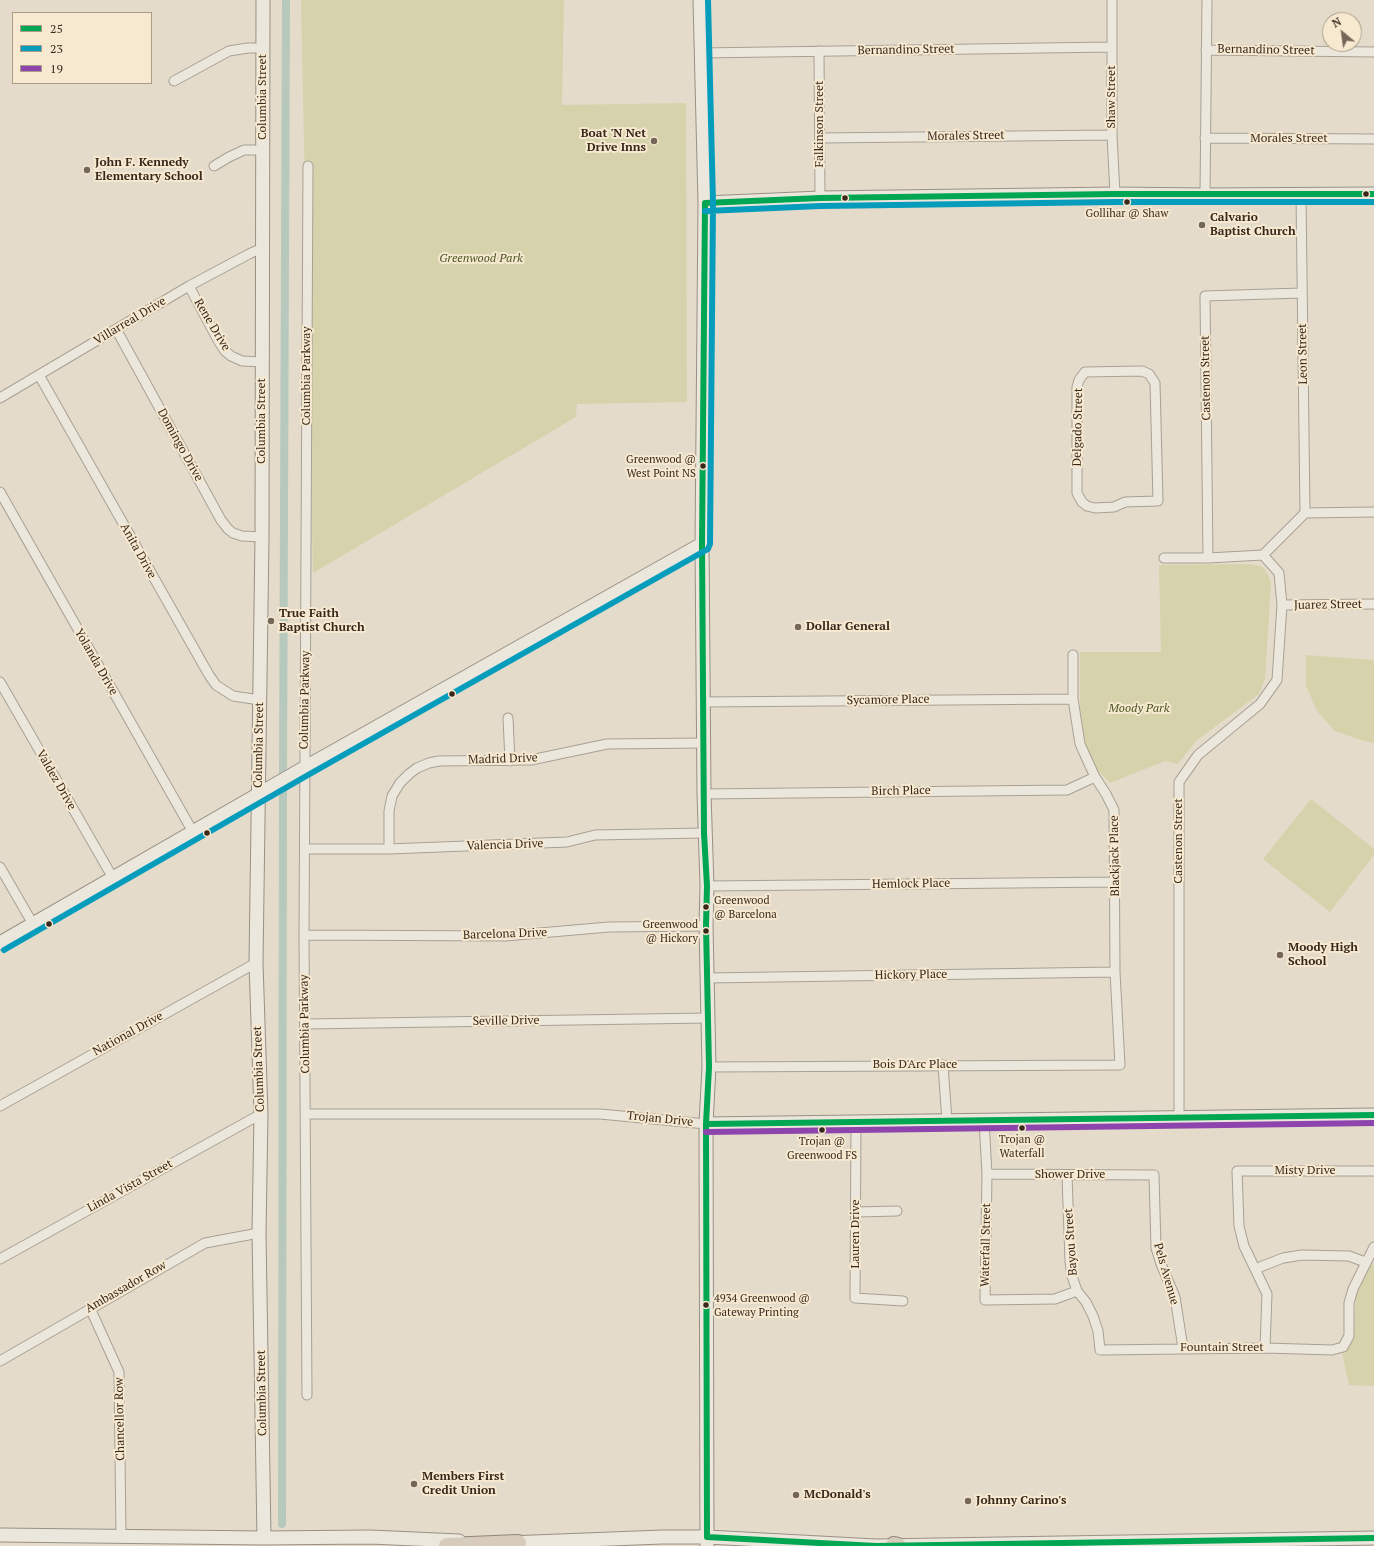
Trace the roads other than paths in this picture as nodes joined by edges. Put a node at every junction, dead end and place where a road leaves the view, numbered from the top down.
1 (264, 0) edge
2 (700, 0) edge
3 (1112, 0) edge
4 (1207, 0) edge
5 (1111, 47) junction
6 (263, 48) junction
7 (1206, 50) junction
8 (819, 51) junction
9 (1374, 52) edge
10 (701, 53) junction
11 (174, 81) dead end
12 (1112, 135) junction
13 (820, 138) junction
14 (1205, 138) junction
15 (1374, 139) edge
16 (263, 150) junction
17 (214, 166) dead end
18 (308, 166) dead end
19 (1115, 194) junction
20 (1374, 194) edge
21 (1205, 195) junction
22 (1301, 195) junction
23 (820, 198) junction
24 (705, 204) junction
25 (262, 248) junction
26 (189, 286) junction
27 (1302, 293) junction
28 (116, 329) junction
29 (262, 362) junction
30 (39, 375) junction
31 (0, 398) edge
32 (0, 492) edge
33 (1158, 501) joint
34 (1374, 512) edge
35 (1305, 513) junction
36 (262, 537) junction
37 (702, 544) junction
38 (1263, 555) junction
39 (1164, 558) dead end
40 (1208, 558) junction
41 (1374, 604) edge
42 (1282, 605) junction
43 (1073, 655) dead end
44 (0, 682) edge
45 (1073, 699) junction
46 (260, 700) junction
47 (703, 702) junction
48 (508, 718) dead end
49 (704, 743) junction
50 (510, 761) junction
51 (300, 770) junction
52 (1095, 777) junction
53 (262, 792) junction
54 (704, 794) junction
55 (193, 832) junction
56 (704, 833) junction
57 (305, 849) junction
58 (389, 849) junction
59 (0, 867) edge
60 (113, 878) junction
61 (1115, 882) junction
62 (707, 886) junction
63 (33, 924) junction
64 (706, 926) junction
65 (304, 935) junction
66 (0, 943) edge
67 (256, 963) junction
68 (1115, 972) junction
69 (707, 978) junction
70 (708, 1018) junction
71 (305, 1024) junction
72 (943, 1065) junction
73 (1120, 1065) joint
74 (709, 1067) junction
75 (0, 1106) edge
76 (261, 1114) junction
77 (306, 1114) junction
78 (1374, 1115) edge
79 (1179, 1118) junction
80 (984, 1120) junction
81 (946, 1121) junction
82 (856, 1122) junction
83 (706, 1124) junction
84 (1374, 1171) edge
85 (987, 1174) junction
86 (1067, 1175) junction
87 (1154, 1175) joint
88 (897, 1211) dead end
89 (856, 1212) junction
90 (259, 1234) junction
91 (1374, 1247) edge
92 (0, 1259) edge
93 (1365, 1262) junction
94 (1255, 1269) junction
95 (1077, 1291) junction
96 (903, 1301) dead end
97 (90, 1308) junction
98 (1183, 1348) junction
99 (1265, 1348) junction
100 (1100, 1350) joint
101 (0, 1361) edge
102 (307, 1395) dead end
103 (0, 1535) edge
104 (662, 1536) junction
105 (121, 1537) junction
106 (264, 1538) junction
107 (1374, 1538) edge
108 (707, 1541) edge
109 (518, 1543) junction
110 (746, 1543) edge
111 (447, 1546) edge
112 (675, 1546) edge
113 (896, 1546) edge

1 - 6 main road, Columbia Street
2 - 10 main road
3 - 5 street, Shaw Street
4 - 7 street
5 - 8 street, Bernandino Street
5 - 12 street, Shaw Street
6 - 11 street
6 - 16 main road, Columbia Street
7 - 9 street, Bernandino Street
7 - 14 street
8 - 10 street, Bernandino Street
8 - 13 street, Falkinson Street
10 - 24 main road
12 - 13 street, Morales Street
12 - 19 street, Shaw Street
13 - 23 street, Falkinson Street
14 - 15 street, Morales Street
14 - 21 street
16 - 17 street
16 - 25 main road, Columbia Street
18 - 51 street, Columbia Parkway
19 - 21 main road
19 - 23 main road
20 - 22 main road
21 - 22 main road
22 - 27 street, Leon Street
23 - 24 main road
24 - 37 main road
25 - 26 street, Villarreal Drive
25 - 29 main road, Columbia Street
26 - 28 street, Villarreal Drive
26 - 29 street, Rene Drive
27 - 35 street, Leon Street
27 - 40 street, Castenon Street
28 - 30 street, Villarreal Drive
28 - 36 street, Domingo Drive
29 - 36 main road, Columbia Street
30 - 31 street, Villarreal Drive
30 - 46 street, Anita Drive
32 - 55 street, Yolanda Drive
33 - 33 street, Delgado Street
34 - 35 street
35 - 38 street
36 - 46 main road, Columbia Street
37 - 47 main road
37 - 51 main road
38 - 40 street
38 - 42 street
39 - 40 street
41 - 42 street, Juarez Street
42 - 79 street, Castenon Street
43 - 45 street, Blackjack Place
44 - 60 street, Valdez Drive
45 - 47 street, Sycamore Place
45 - 52 street, Blackjack Place
46 - 53 main road, Columbia Street
47 - 49 main road
48 - 50 street
49 - 50 street, Madrid Drive
49 - 54 main road
50 - 58 street, Madrid Drive
51 - 53 main road
51 - 57 street, Columbia Parkway
52 - 54 street, Birch Place
52 - 61 street, Blackjack Place
53 - 55 main road
53 - 67 main road, Columbia Street
54 - 56 main road
55 - 60 main road
56 - 58 street, Valencia Drive
56 - 62 main road
57 - 58 street, Valencia Drive
57 - 65 street, Columbia Parkway
59 - 63 street
60 - 63 main road
61 - 62 street, Hemlock Place
61 - 68 street, Blackjack Place
62 - 64 main road
63 - 66 main road
64 - 65 street, Barcelona Drive
64 - 69 main road
65 - 71 street, Columbia Parkway
67 - 75 street, National Drive
67 - 76 main road, Columbia Street
68 - 69 street, Hickory Place
68 - 73 street, Blackjack Place
69 - 70 main road
70 - 71 street, Seville Drive
70 - 74 main road
71 - 77 street, Columbia Parkway
72 - 73 street, Bois D'Arc Place
72 - 74 street, Bois D'Arc Place
72 - 81 street
74 - 83 main road
76 - 90 main road, Columbia Street
76 - 92 street, Linda Vista Street
77 - 83 street, Trojan Drive
77 - 102 street, Columbia Parkway
78 - 79 main road, Trojan Drive
79 - 80 main road, Trojan Drive
80 - 81 main road, Trojan Drive
80 - 85 street, Waterfall Street
81 - 82 main road, Trojan Drive
82 - 83 main road, Trojan Drive
82 - 89 street, Lauren Drive
83 - 108 main road
84 - 94 street, Misty Drive
85 - 86 street, Shower Drive
85 - 95 street, Waterfall Street
86 - 87 street, Shower Drive
86 - 95 street, Bayou Street
87 - 98 street, Pels Avenue
88 - 89 street
89 - 96 street, Lauren Drive
90 - 97 street, Ambassador Row
90 - 106 main road, Columbia Street
91 - 93 street
93 - 94 street
93 - 99 street, Fountain Street
94 - 99 street
95 - 100 street, Bayou Street
97 - 101 street, Ambassador Row
97 - 105 street, Chancellor Row
98 - 99 street, Fountain Street
98 - 100 street, Fountain Street
103 - 105 main road
104 - 108 main road
104 - 109 main road
104 - 112 main road
105 - 106 main road
106 - 109 main road
107 - 113 main road
108 - 110 main road
109 - 111 highway
110 - 113 main road

